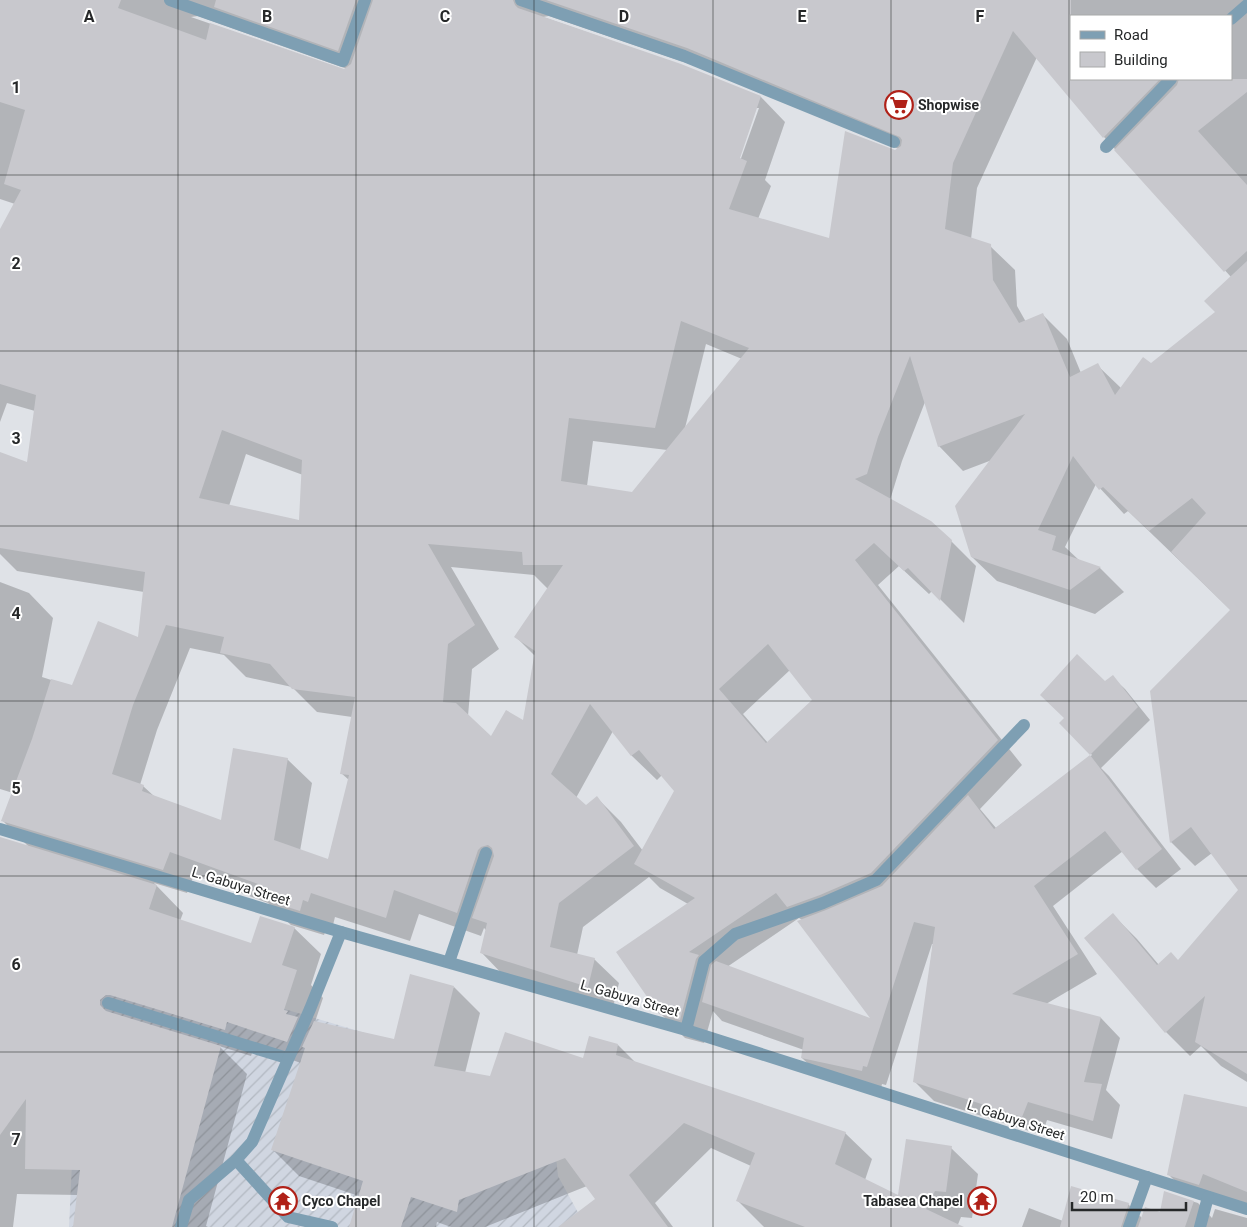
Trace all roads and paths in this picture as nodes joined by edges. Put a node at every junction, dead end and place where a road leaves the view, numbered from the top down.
1 (170, 0) edge
2 (365, 0) edge
3 (521, 0) edge
4 (1247, 6) edge
5 (1232, 18) edge
6 (1170, 80) edge
7 (894, 142) dead end
8 (1106, 147) dead end
9 (1024, 725) dead end
10 (0, 829) edge
11 (486, 853) dead end
12 (341, 932) junction
13 (449, 962) junction
14 (108, 1004) dead end
15 (686, 1030) junction
16 (288, 1058) junction
17 (236, 1160) junction
18 (1147, 1177) junction
19 (1208, 1197) junction
20 (1247, 1209) edge
21 (182, 1227) edge
22 (332, 1227) edge
23 (1129, 1227) edge
24 (1200, 1227) edge

1 - 2 street
3 - 7 street
4 - 5 street
6 - 8 street
9 - 15 street
10 - 12 street, L. Gabuya Street
11 - 13 street
12 - 13 street, L. Gabuya Street
12 - 16 street
13 - 15 street, L. Gabuya Street
14 - 16 street
15 - 18 street, L. Gabuya Street
16 - 17 street
17 - 21 street
17 - 22 street
18 - 19 street, L. Gabuya Street
18 - 23 street
19 - 20 street, L. Gabuya Street
19 - 24 street

